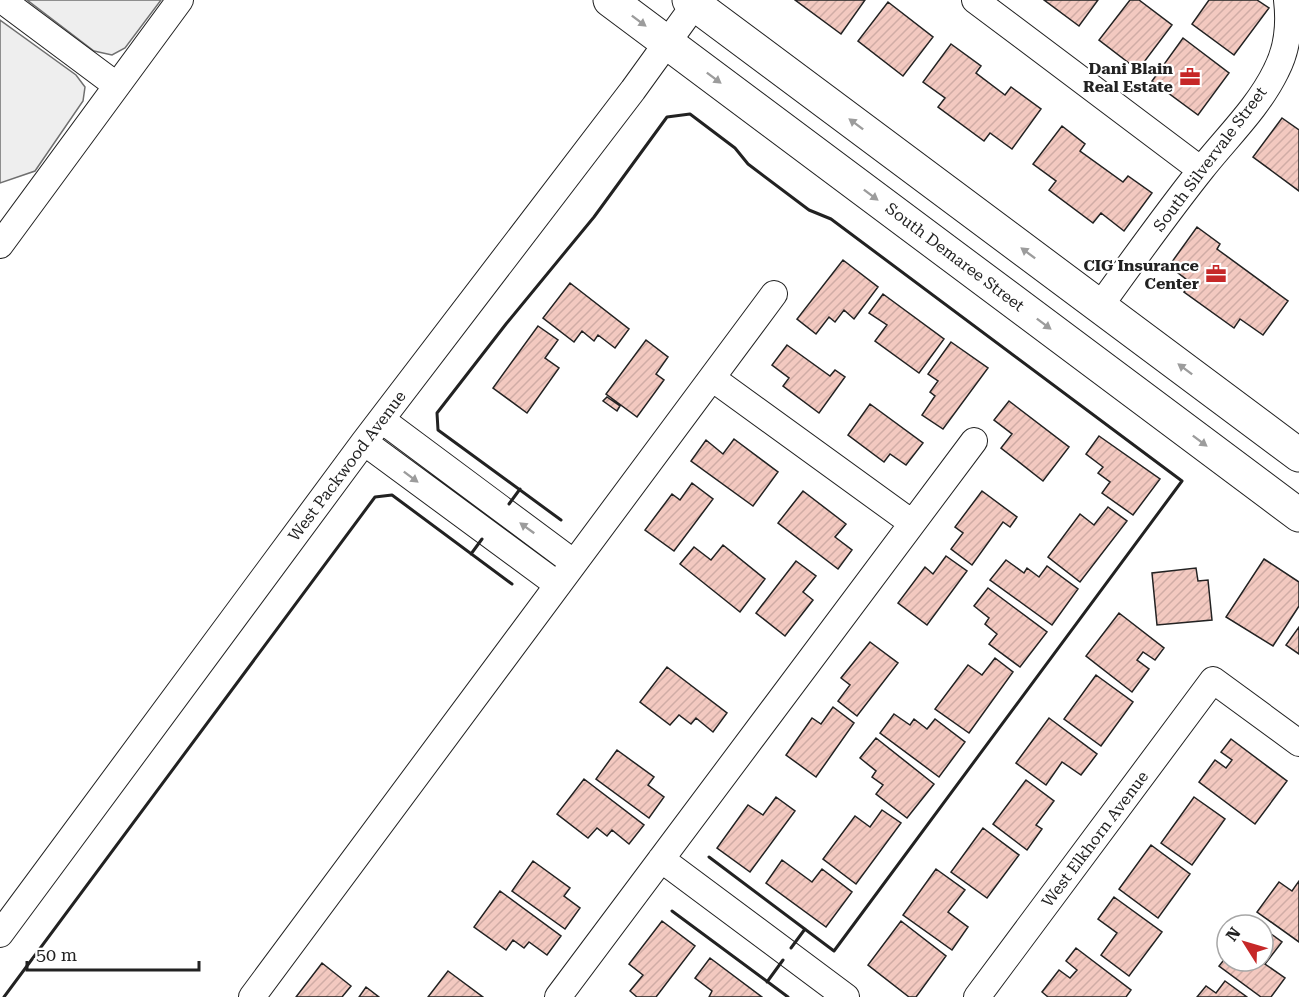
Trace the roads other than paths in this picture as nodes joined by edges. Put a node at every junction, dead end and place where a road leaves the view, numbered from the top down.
1 (2, 0) edge
2 (180, 0) edge
3 (610, 0) edge
4 (975, 0) edge
5 (1287, 0) edge
6 (694, 1) edge
7 (667, 43) junction
8 (1292, 47) edge
9 (116, 85) junction
10 (1201, 170) junction
11 (0, 245) edge
12 (774, 294) dead end
13 (1100, 306) junction
14 (712, 378) junction
15 (382, 420) junction
16 (974, 441) dead end
17 (364, 442) junction
18 (1299, 455) edge
19 (1299, 515) edge
20 (912, 523) junction
21 (574, 563) junction
22 (558, 585) junction
23 (1299, 743) edge
24 (661, 859) junction
25 (0, 934) edge
26 (838, 991) edge
27 (252, 997) edge
28 (558, 997) edge
29 (977, 997) edge

1 - 9 street
2 - 9 street
3 -> 7 main road, South Demaree Street
4 - 10 street
5 - 8 street, South Silvervale Street
6 - 7 street, West Packwood Avenue
13 -> 6 main road
7 - 15 street, West Packwood Avenue
7 -> 19 main road, South Demaree Street
8 - 10 street, South Silvervale Street
9 - 11 street
10 - 13 street, South Silvervale Street
12 - 14 street
18 -> 13 main road
14 - 20 street
14 - 21 street
15 - 17 street, West Packwood Avenue
21 -> 15 street
16 - 20 street
17 -> 22 street
17 - 25 street, West Packwood Avenue
20 - 24 street
21 - 22 street
22 - 27 street
23 - 29 street, West Elkhorn Avenue
24 - 26 street
24 - 28 street

